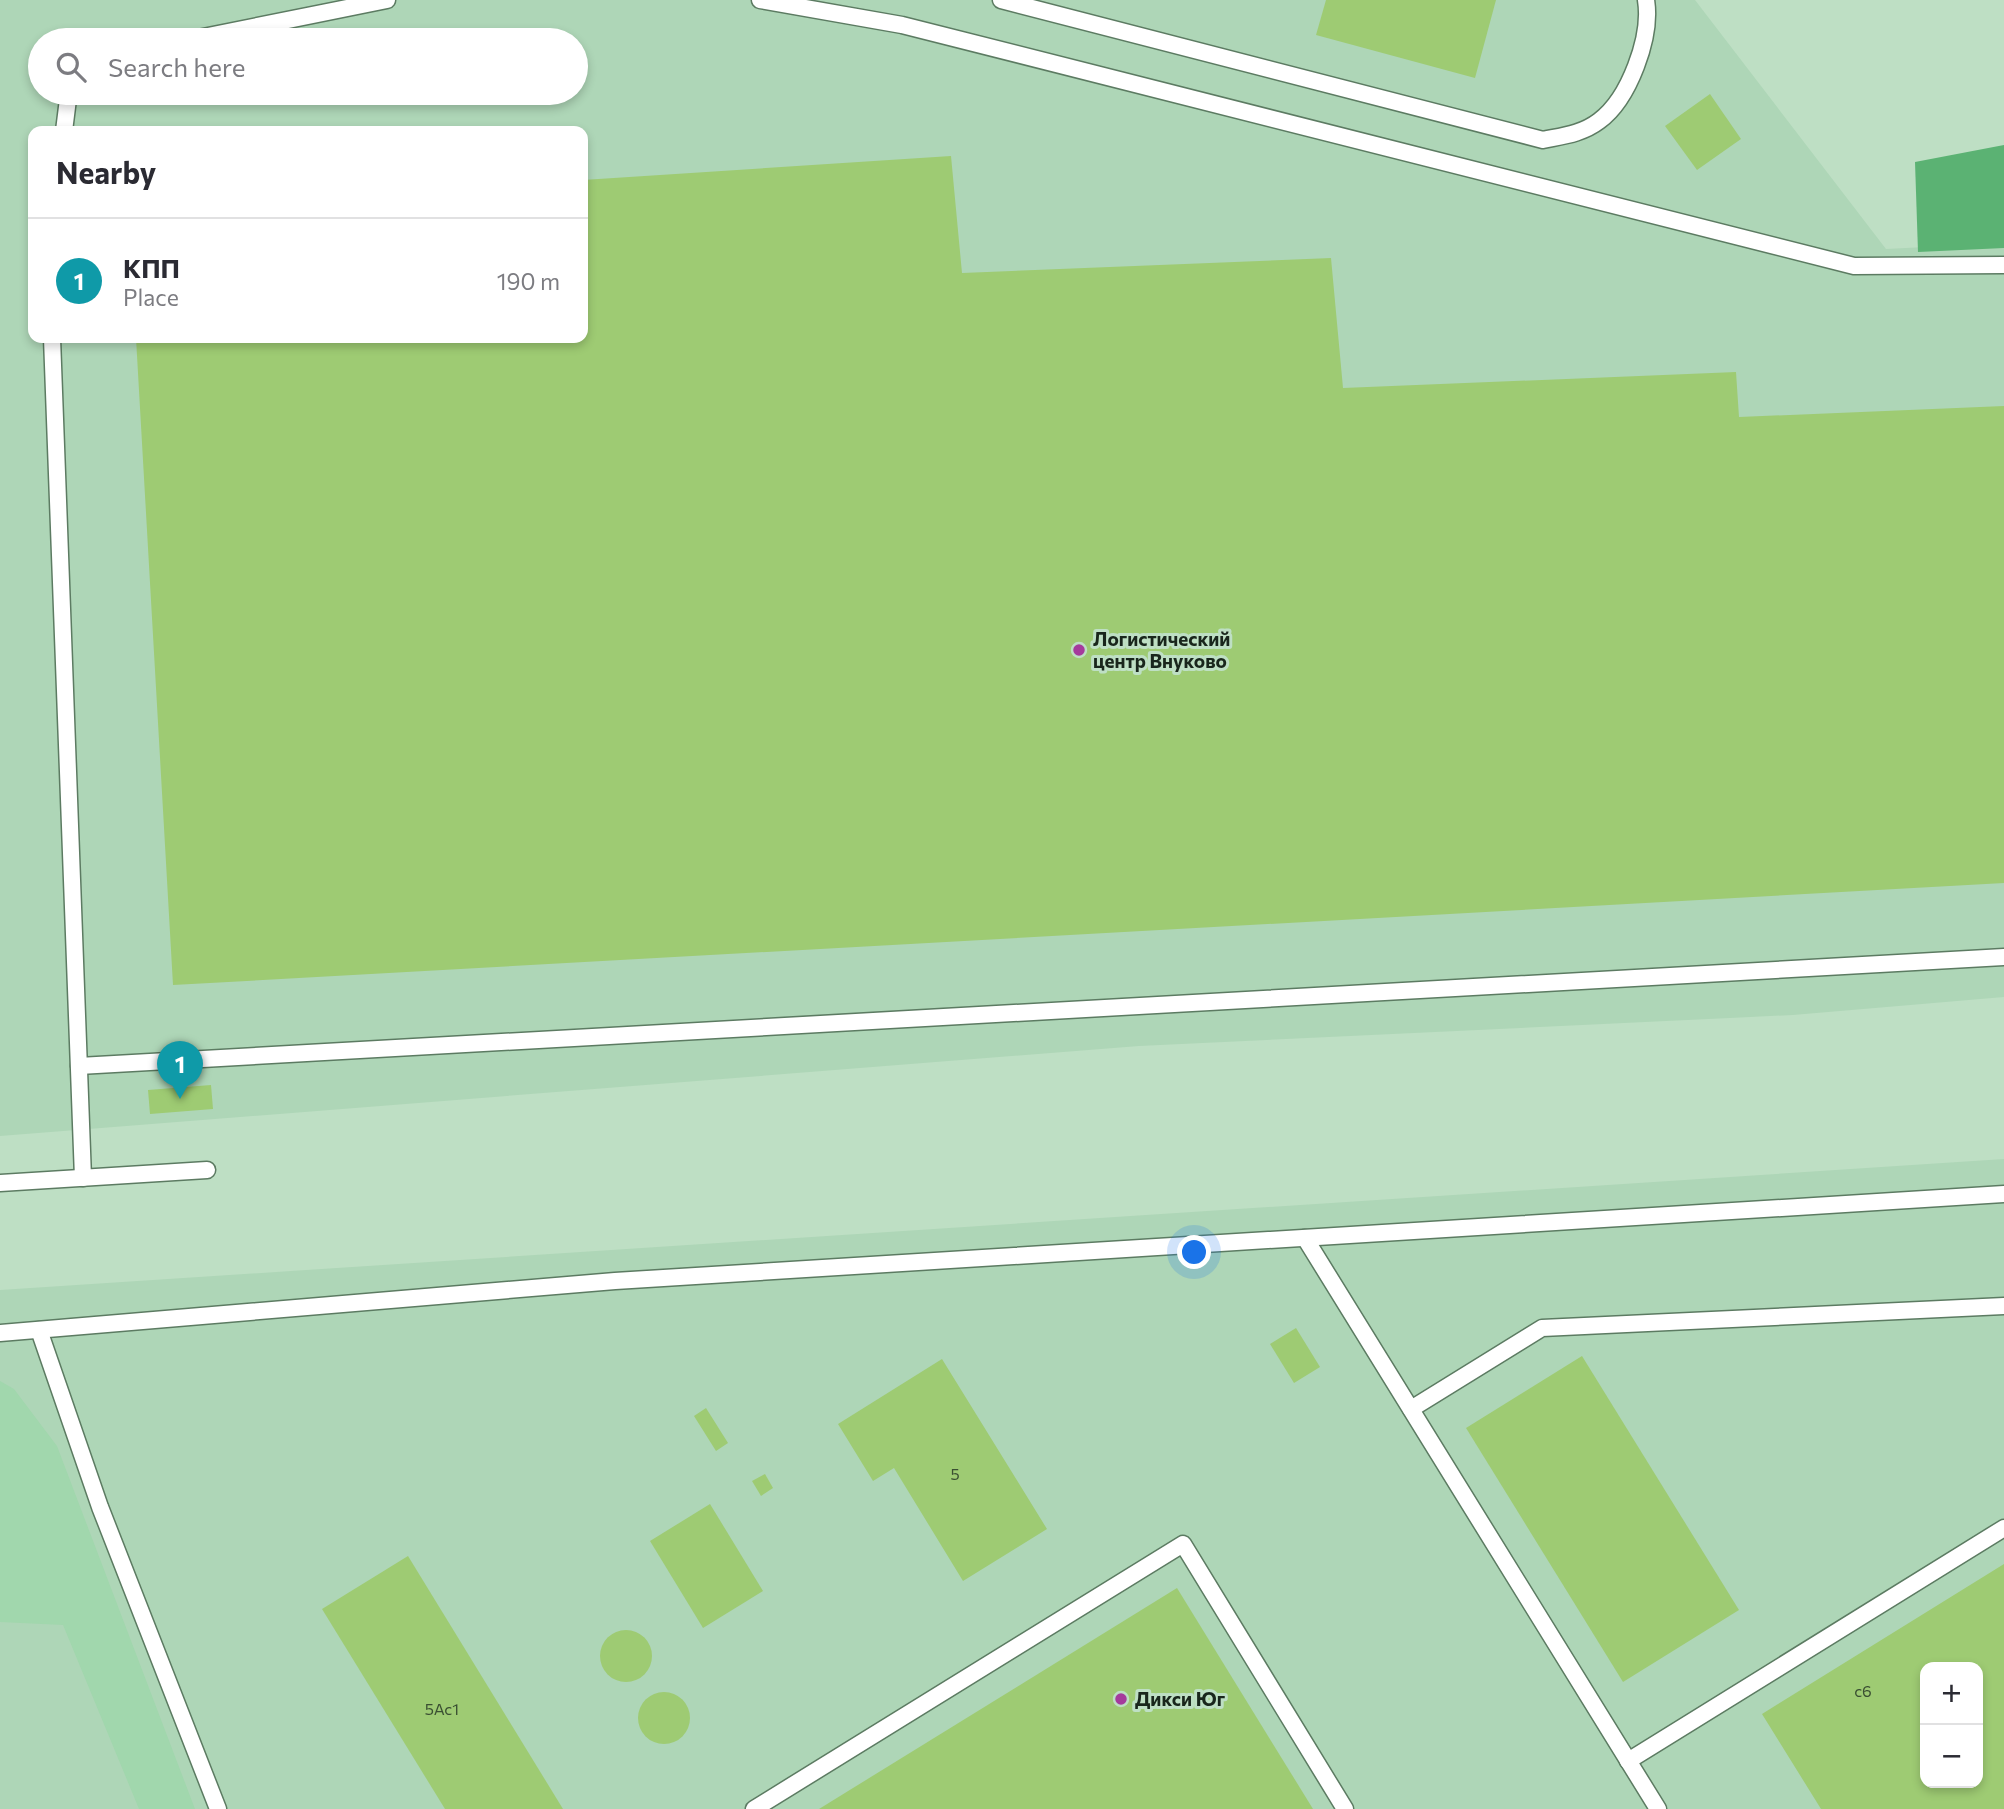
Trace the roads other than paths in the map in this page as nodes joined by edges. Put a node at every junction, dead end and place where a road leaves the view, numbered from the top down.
1 (387, 0) edge
2 (760, 0) edge
3 (1001, 0) edge
4 (1646, 0) edge
5 (248, 28) edge
6 (67, 105) edge
7 (65, 126) edge
8 (2004, 265) edge
9 (52, 343) edge
10 (2004, 957) edge
11 (79, 1066) junction
12 (207, 1170) dead end
13 (83, 1178) junction
14 (0, 1183) edge
15 (2004, 1194) edge
16 (1305, 1238) junction
17 (2004, 1306) edge
18 (39, 1330) junction
19 (0, 1333) edge
20 (1411, 1409) junction
21 (2004, 1528) edge
22 (1628, 1761) junction
23 (218, 1809) edge
24 (754, 1809) edge
25 (1345, 1809) edge
26 (1658, 1809) edge

1 - 5 lane
2 - 8 lane
3 - 4 lane
6 - 7 lane
9 - 11 lane
10 - 11 lane
11 - 13 lane
12 - 13 lane
13 - 14 lane
15 - 16 lane
16 - 18 lane
16 - 20 lane
17 - 20 lane
18 - 19 lane
18 - 23 lane
20 - 22 lane
21 - 22 lane
22 - 26 lane
24 - 25 lane

